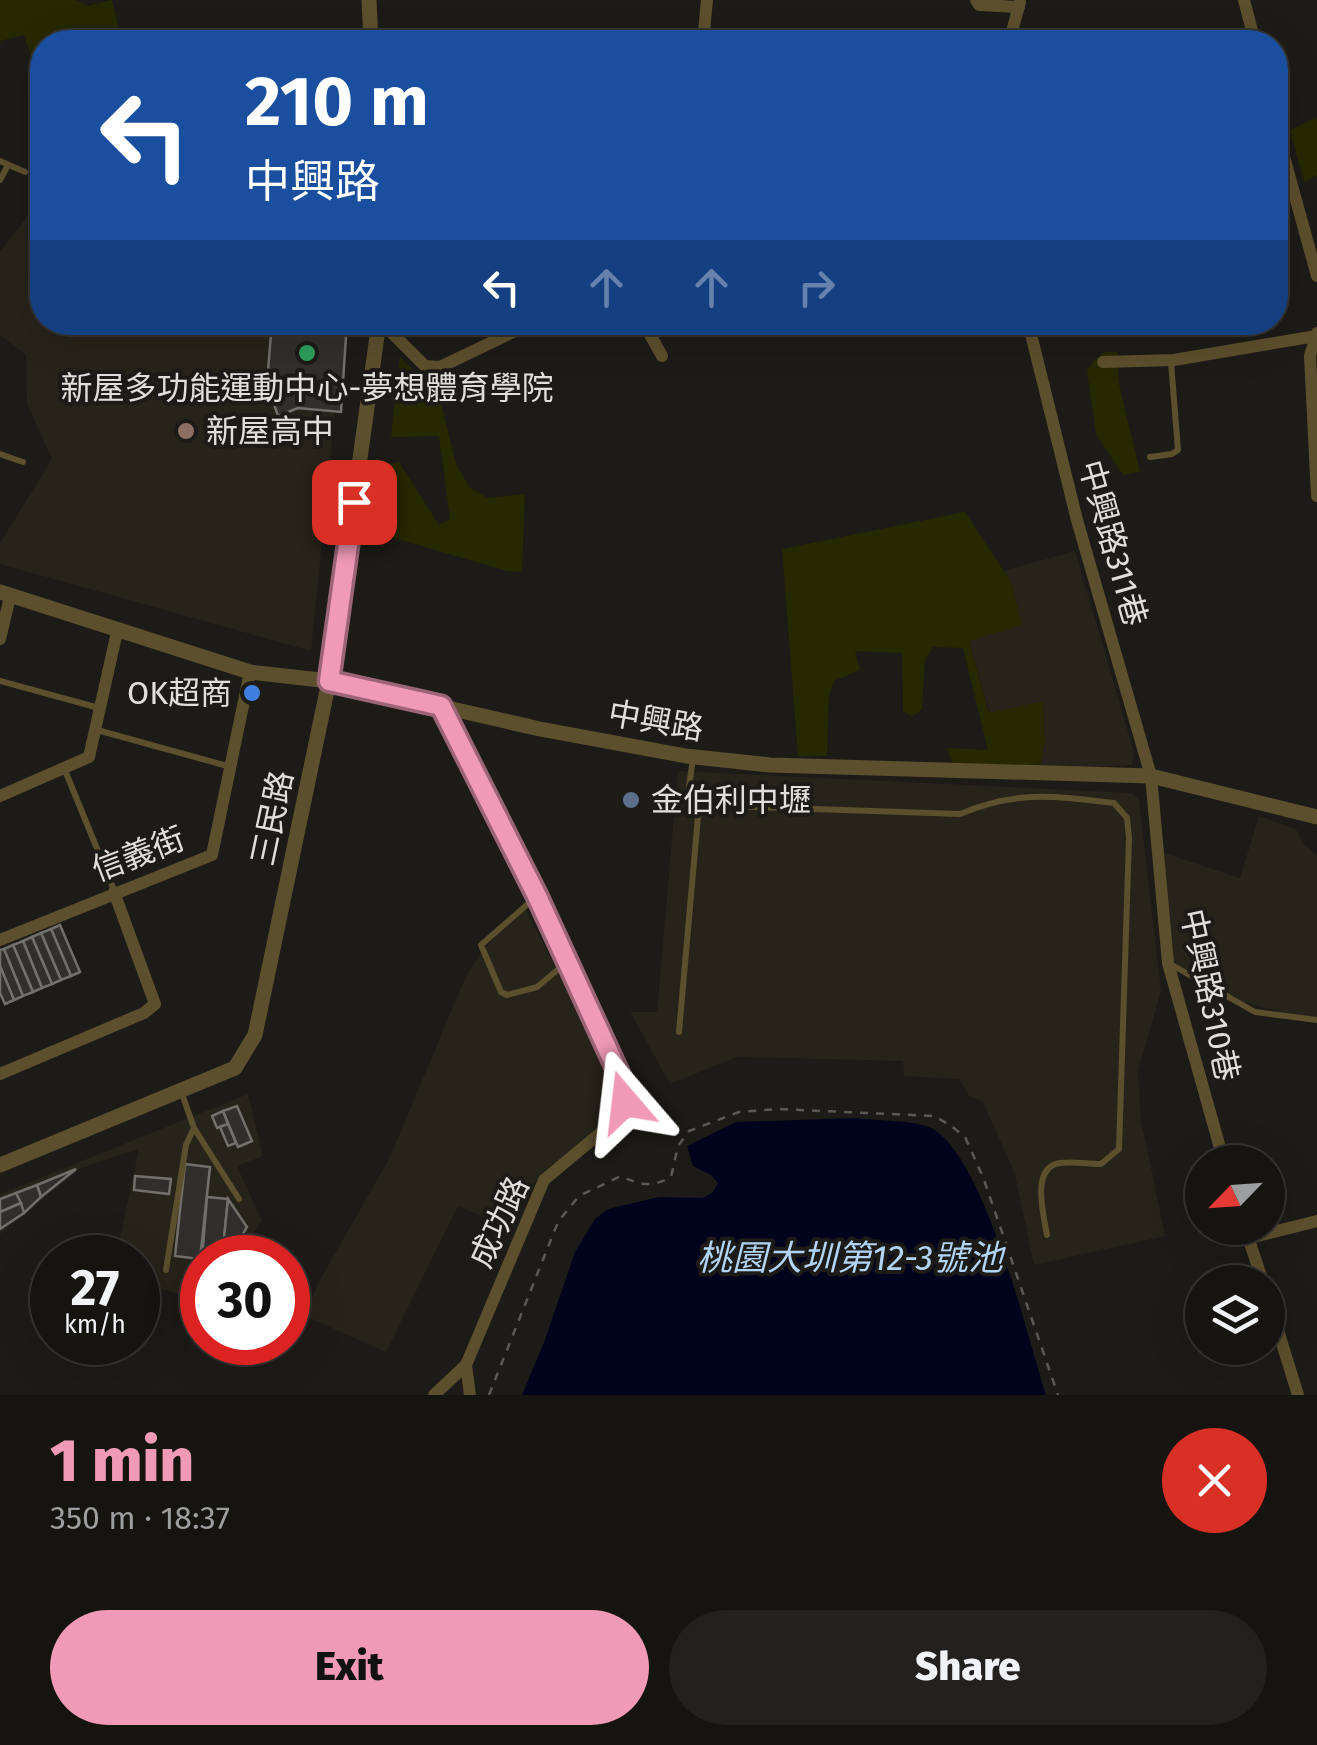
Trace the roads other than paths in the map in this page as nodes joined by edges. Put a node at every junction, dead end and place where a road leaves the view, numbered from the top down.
1 (370, 0) edge
2 (707, 0) edge
3 (976, 0) edge
4 (1244, 0) edge
5 (1020, 3) edge
6 (371, 30) edge
7 (704, 30) edge
8 (1012, 30) edge
9 (1252, 30) edge
10 (0, 161) edge
11 (8, 165) junction
12 (1288, 171) edge
13 (26, 172) dead end
14 (0, 180) edge
15 (1317, 276) edge
16 (1317, 334) edge
17 (378, 335) edge
18 (393, 335) edge
19 (506, 335) edge
20 (650, 335) edge
21 (1031, 335) edge
22 (662, 356) dead end
23 (1170, 360) junction
24 (1103, 362) dead end
25 (0, 454) edge
26 (1150, 457) dead end
27 (24, 462) dead end
28 (1317, 496) edge
29 (5, 594) edge
30 (117, 632) junction
31 (0, 639) edge
32 (250, 672) junction
33 (329, 681) junction
34 (0, 682) edge
35 (441, 706) junction
36 (99, 708) junction
37 (97, 730) junction
38 (693, 757) junction
39 (231, 767) junction
40 (64, 768) junction
41 (1152, 776) junction
42 (0, 796) edge
43 (699, 805) junction
44 (1317, 817) edge
45 (114, 892) junction
46 (537, 896) junction
47 (0, 940) edge
48 (568, 962) junction
49 (1168, 962) junction
50 (1317, 1020) edge
51 (680, 1032) dead end
52 (0, 1074) edge
53 (181, 1091) junction
54 (194, 1128) junction
55 (1219, 1145) edge
56 (0, 1165) edge
57 (239, 1199) dead end
58 (1317, 1221) edge
59 (1285, 1226) edge
60 (1047, 1235) dead end
61 (166, 1270) dead end
62 (1285, 1353) edge
63 (466, 1365) junction
64 (434, 1395) edge
65 (470, 1395) edge
66 (1298, 1395) edge

1 - 6 street
2 - 7 street
3 - 5 street
4 - 9 street
5 - 8 street
10 - 11 lane
11 - 13 lane
11 - 14 lane
12 - 15 street
16 - 23 street
16 - 28 street
17 - 33 street, 三民路
18 - 19 street
20 - 22 street
21 - 41 street, 中興路311巷
23 - 24 street
23 - 26 lane
25 - 27 lane
29 - 30 street, 中興路
29 - 31 street
30 - 32 street, 中興路
30 - 36 street
32 - 33 street, 中興路
32 - 39 street
33 - 35 street, 中興路
33 - 53 street, 三民路
34 - 36 lane
35 - 38 street, 中興路
35 - 46 street, 成功路
36 - 37 street
37 - 39 lane
37 - 40 street
38 - 41 street, 中興路
38 - 43 lane
39 - 45 street, 信義街
40 - 42 street
40 - 45 lane
41 - 44 street, 中興路
41 - 49 street, 中興路310巷
43 - 51 lane
43 - 60 lane
45 - 47 street, 信義街
45 - 52 street
46 - 48 street, 成功路
46 - 48 lane
48 - 63 street, 成功路
49 - 50 lane
49 - 55 street, 中興路310巷
53 - 54 lane
53 - 56 street, 三民路
54 - 57 lane
54 - 61 lane
58 - 59 street
62 - 66 street
63 - 64 street, 成功路
63 - 65 street

